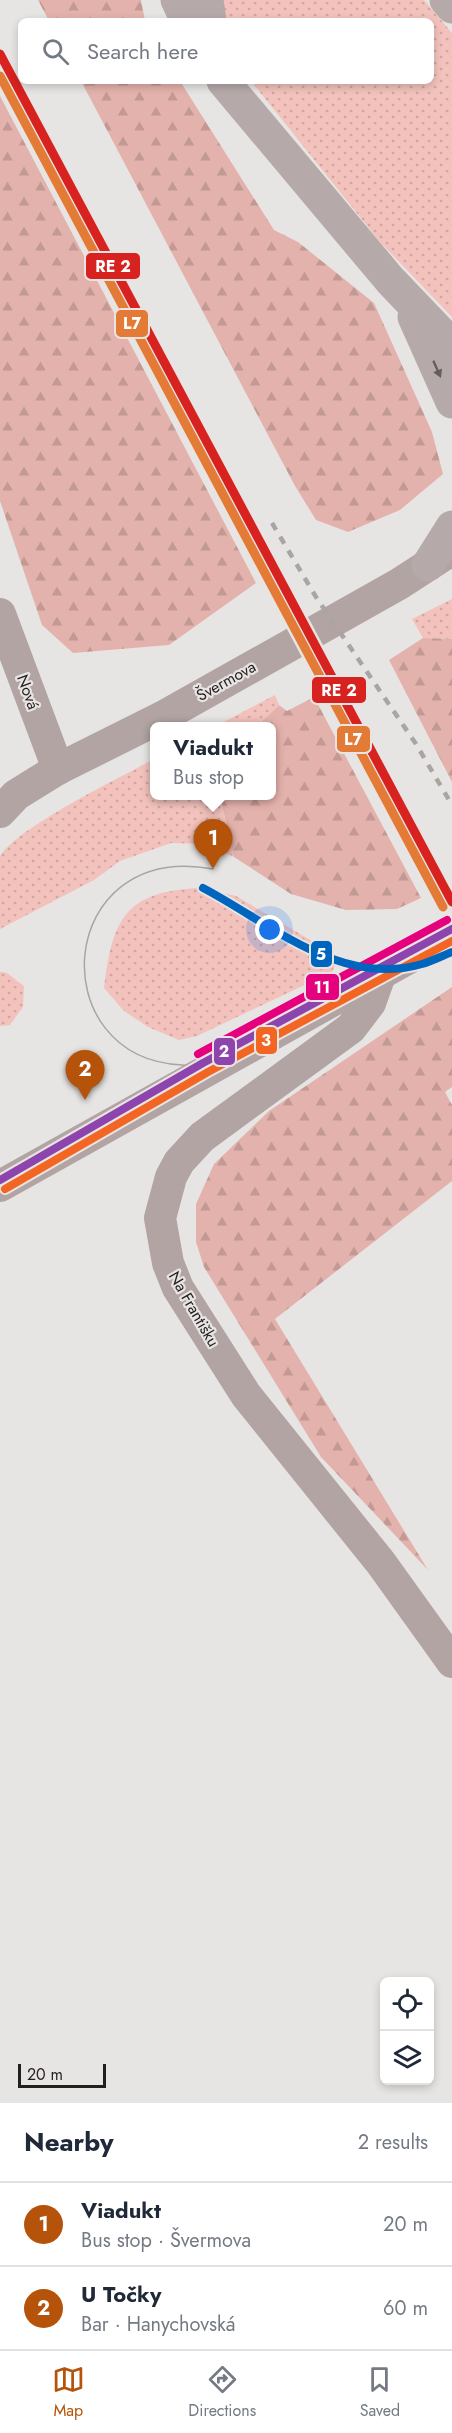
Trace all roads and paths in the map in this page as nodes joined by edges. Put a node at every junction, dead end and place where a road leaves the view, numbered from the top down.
1 (177, 0) edge
2 (207, 0) edge
3 (446, 0) edge
4 (452, 7) edge
5 (186, 18) edge
6 (210, 18) edge
7 (231, 87) edge
8 (405, 296) junction
9 (452, 339) edge
10 (452, 345) edge
11 (452, 402) edge
12 (452, 527) edge
13 (440, 557) edge
14 (0, 614) edge
15 (152, 722) edge
16 (150, 723) edge
17 (58, 769) junction
18 (0, 812) edge
19 (452, 934) edge
20 (380, 975) junction
21 (0, 1186) edge
22 (452, 1662) edge

1 - 5 highway
2 - 6 highway
3 - 4 highway
7 - 8 highway
8 - 9 highway
8 - 10 highway
8 -> 11 highway
12 - 13 highway
13 - 15 street, Švermova
14 - 17 street, Nová
16 - 17 street, Švermova
17 - 18 street, Švermova
19 - 20 street
20 - 21 street
20 - 22 street, Na Františku

